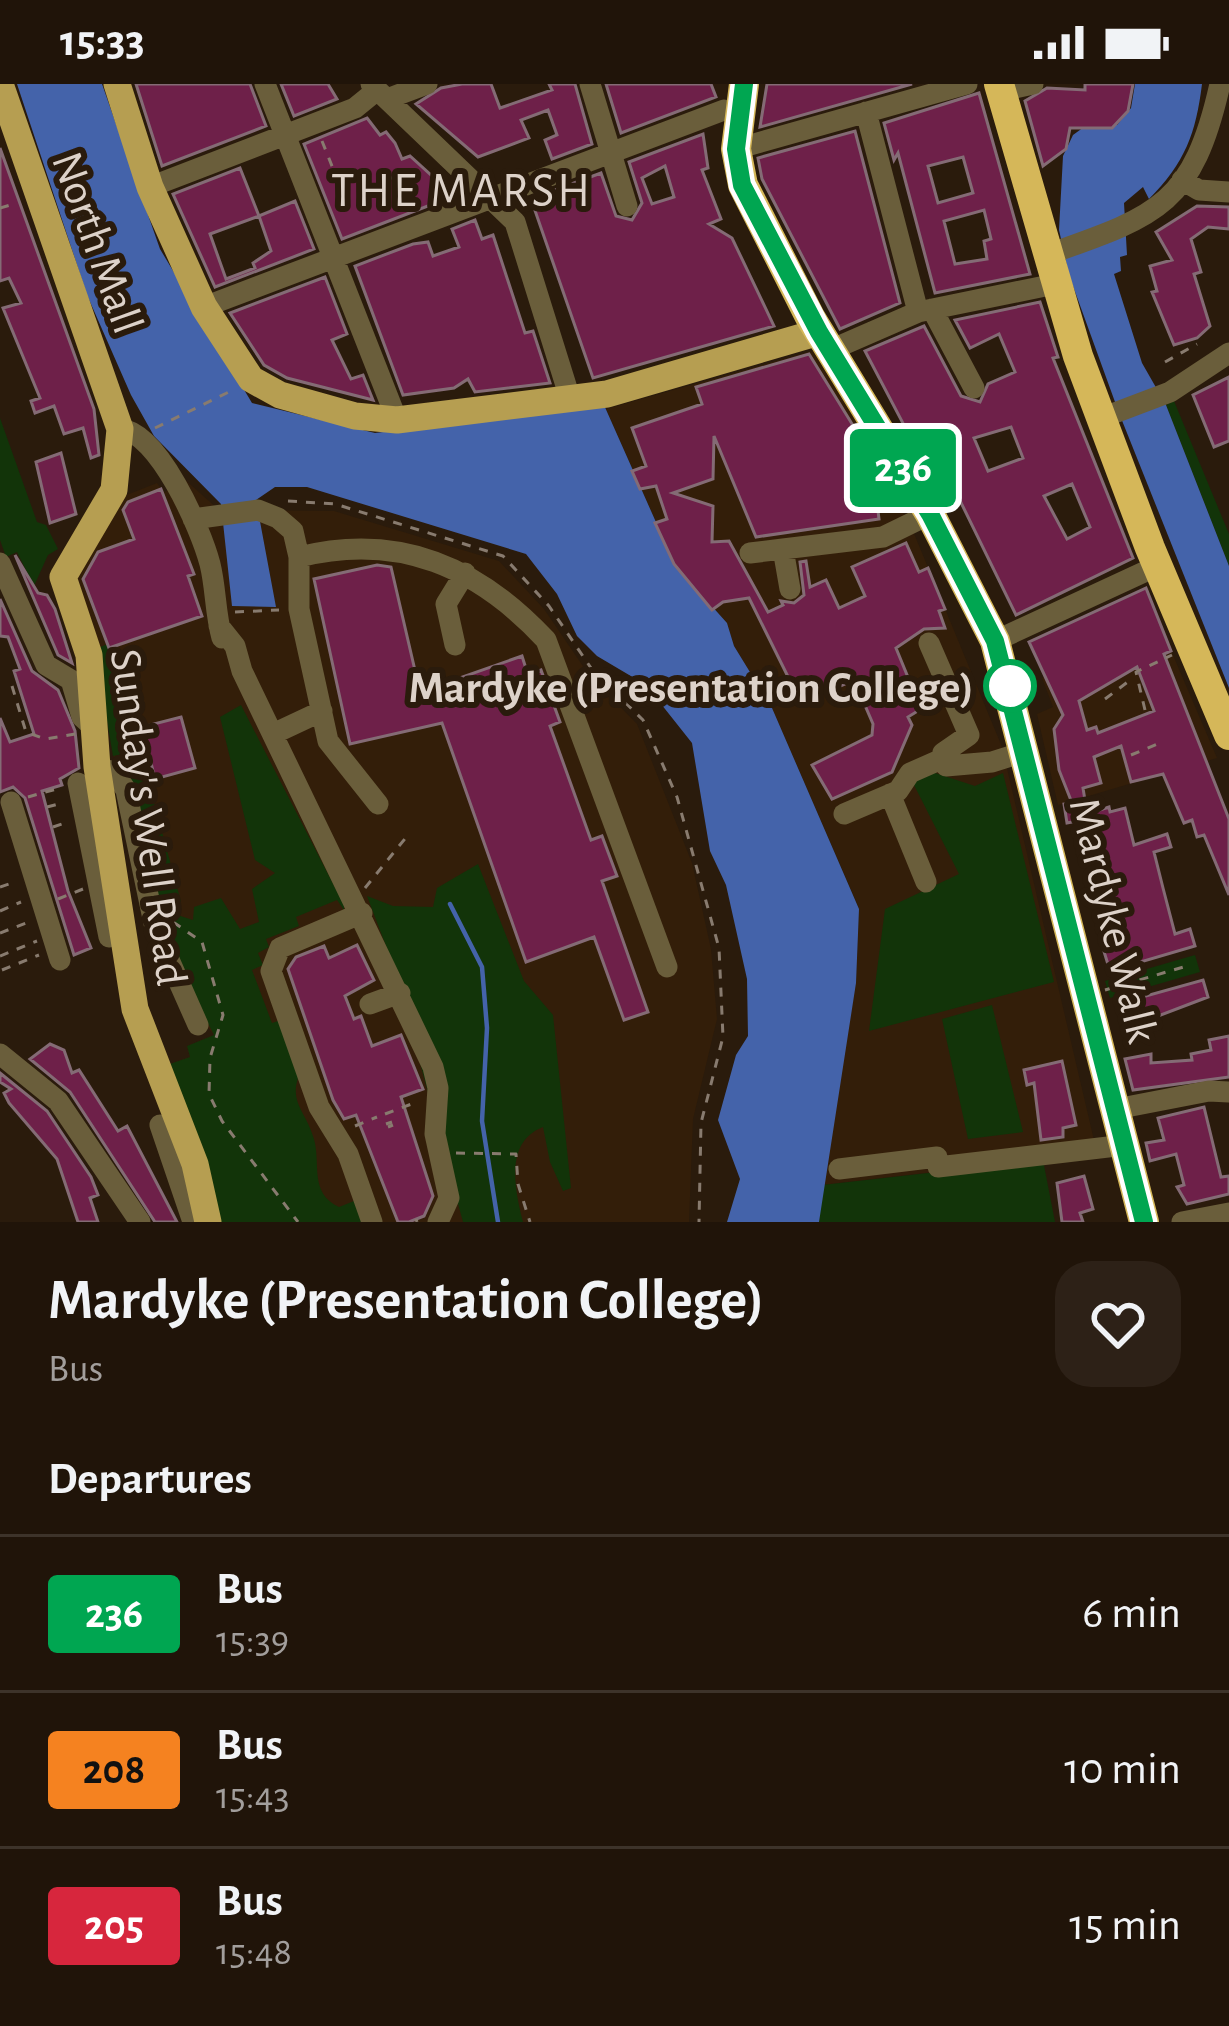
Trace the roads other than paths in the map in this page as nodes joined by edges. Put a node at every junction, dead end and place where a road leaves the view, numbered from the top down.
1 (117, 84) edge
2 (265, 84) edge
3 (428, 84) edge
4 (590, 84) edge
5 (1033, 84) edge
6 (1220, 84) edge
7 (952, 86) edge
8 (1000, 87) edge
9 (378, 91) edge
10 (2, 97) edge
11 (742, 98) edge
12 (866, 112) junction
13 (287, 136) junction
14 (736, 149) junction
15 (611, 151) junction
16 (1182, 180) junction
17 (150, 187) junction
18 (1229, 192) edge
19 (493, 196) junction
20 (627, 206) dead end
21 (335, 257) junction
22 (1056, 262) junction
23 (205, 307) junction
24 (925, 310) junction
25 (826, 341) junction
26 (1220, 359) edge
27 (974, 388) dead end
28 (568, 395) junction
29 (1111, 415) junction
30 (397, 420) junction
31 (120, 429) junction
32 (930, 514) junction
33 (193, 518) junction
34 (783, 549) junction
35 (750, 553) dead end
36 (299, 557) junction
37 (0, 563) edge
38 (1157, 566) junction
39 (465, 573) junction
40 (790, 589) dead end
41 (995, 641) junction
42 (928, 643) dead end
43 (455, 645) dead end
44 (1220, 677) edge
45 (322, 711) junction
46 (88, 729) junction
47 (273, 734) junction
48 (1229, 735) edge
49 (1027, 751) junction
50 (944, 758) junction
51 (88, 775) junction
52 (890, 794) junction
53 (11, 802) road end
54 (378, 804) dead end
55 (844, 814) dead end
56 (926, 882) dead end
57 (358, 905) junction
58 (48, 927) road end
59 (109, 937) dead end
60 (667, 967) dead end
61 (400, 993) junction
62 (370, 1004) dead end
63 (198, 1024) dead end
64 (0, 1054) edge
65 (1229, 1092) edge
66 (1116, 1109) junction
67 (160, 1125) dead end
68 (1124, 1145) junction
69 (839, 1169) dead end
70 (1229, 1213) edge
71 (424, 1221) edge
72 (140, 1222) edge
73 (193, 1222) edge
74 (208, 1222) edge
75 (372, 1222) edge
76 (1144, 1222) edge
77 (1182, 1222) edge

1 - 17 main road
2 - 13 street
3 - 9 street
4 - 15 street
5 - 8 street
6 - 16 street
7 - 12 street
8 - 22 highway
9 - 13 street
9 - 19 street
10 - 31 main road, North Mall
11 - 14 highway
11 - 15 street
12 - 14 street
12 - 24 street
13 - 17 street
13 - 21 street
14 - 25 highway, Mardyke Walk
15 - 19 street
15 - 20 street
16 - 18 street
16 - 22 street
17 - 23 main road
19 - 21 street
19 - 28 street
21 - 23 street
21 - 30 street
22 - 24 street
22 - 29 highway
23 - 30 main road
24 - 25 street
24 - 27 street
25 - 28 main road
25 - 32 highway, Mardyke Walk
26 - 29 street
28 - 30 main road
29 - 38 highway
31 - 33 street
31 - 46 main road, Sunday's Well Road
32 - 34 street
32 - 41 highway, Mardyke Walk
33 - 36 street
33 - 47 street
34 - 35 street
34 - 40 street
36 - 39 street
36 - 45 street
37 - 46 street
38 - 41 street
38 - 44 highway
39 - 43 street
39 - 60 street
41 - 49 highway, Mardyke Walk
42 - 50 street
44 - 48 highway
45 - 47 street
45 - 54 street
46 - 51 main road, Sunday's Well Road
47 - 57 street
49 - 50 street
49 - 66 highway, Mardyke Walk
50 - 52 street
51 - 59 street
51 - 63 street
51 - 74 main road, Sunday's Well Road
52 - 55 street
52 - 56 street
53 - 58 street
57 - 61 street
57 - 75 street
61 - 62 street
61 - 71 street
64 - 72 street
65 - 66 street
66 - 68 highway, Mardyke Walk
67 - 73 street
68 - 69 street
68 - 76 highway, Mardyke Walk
70 - 77 street

